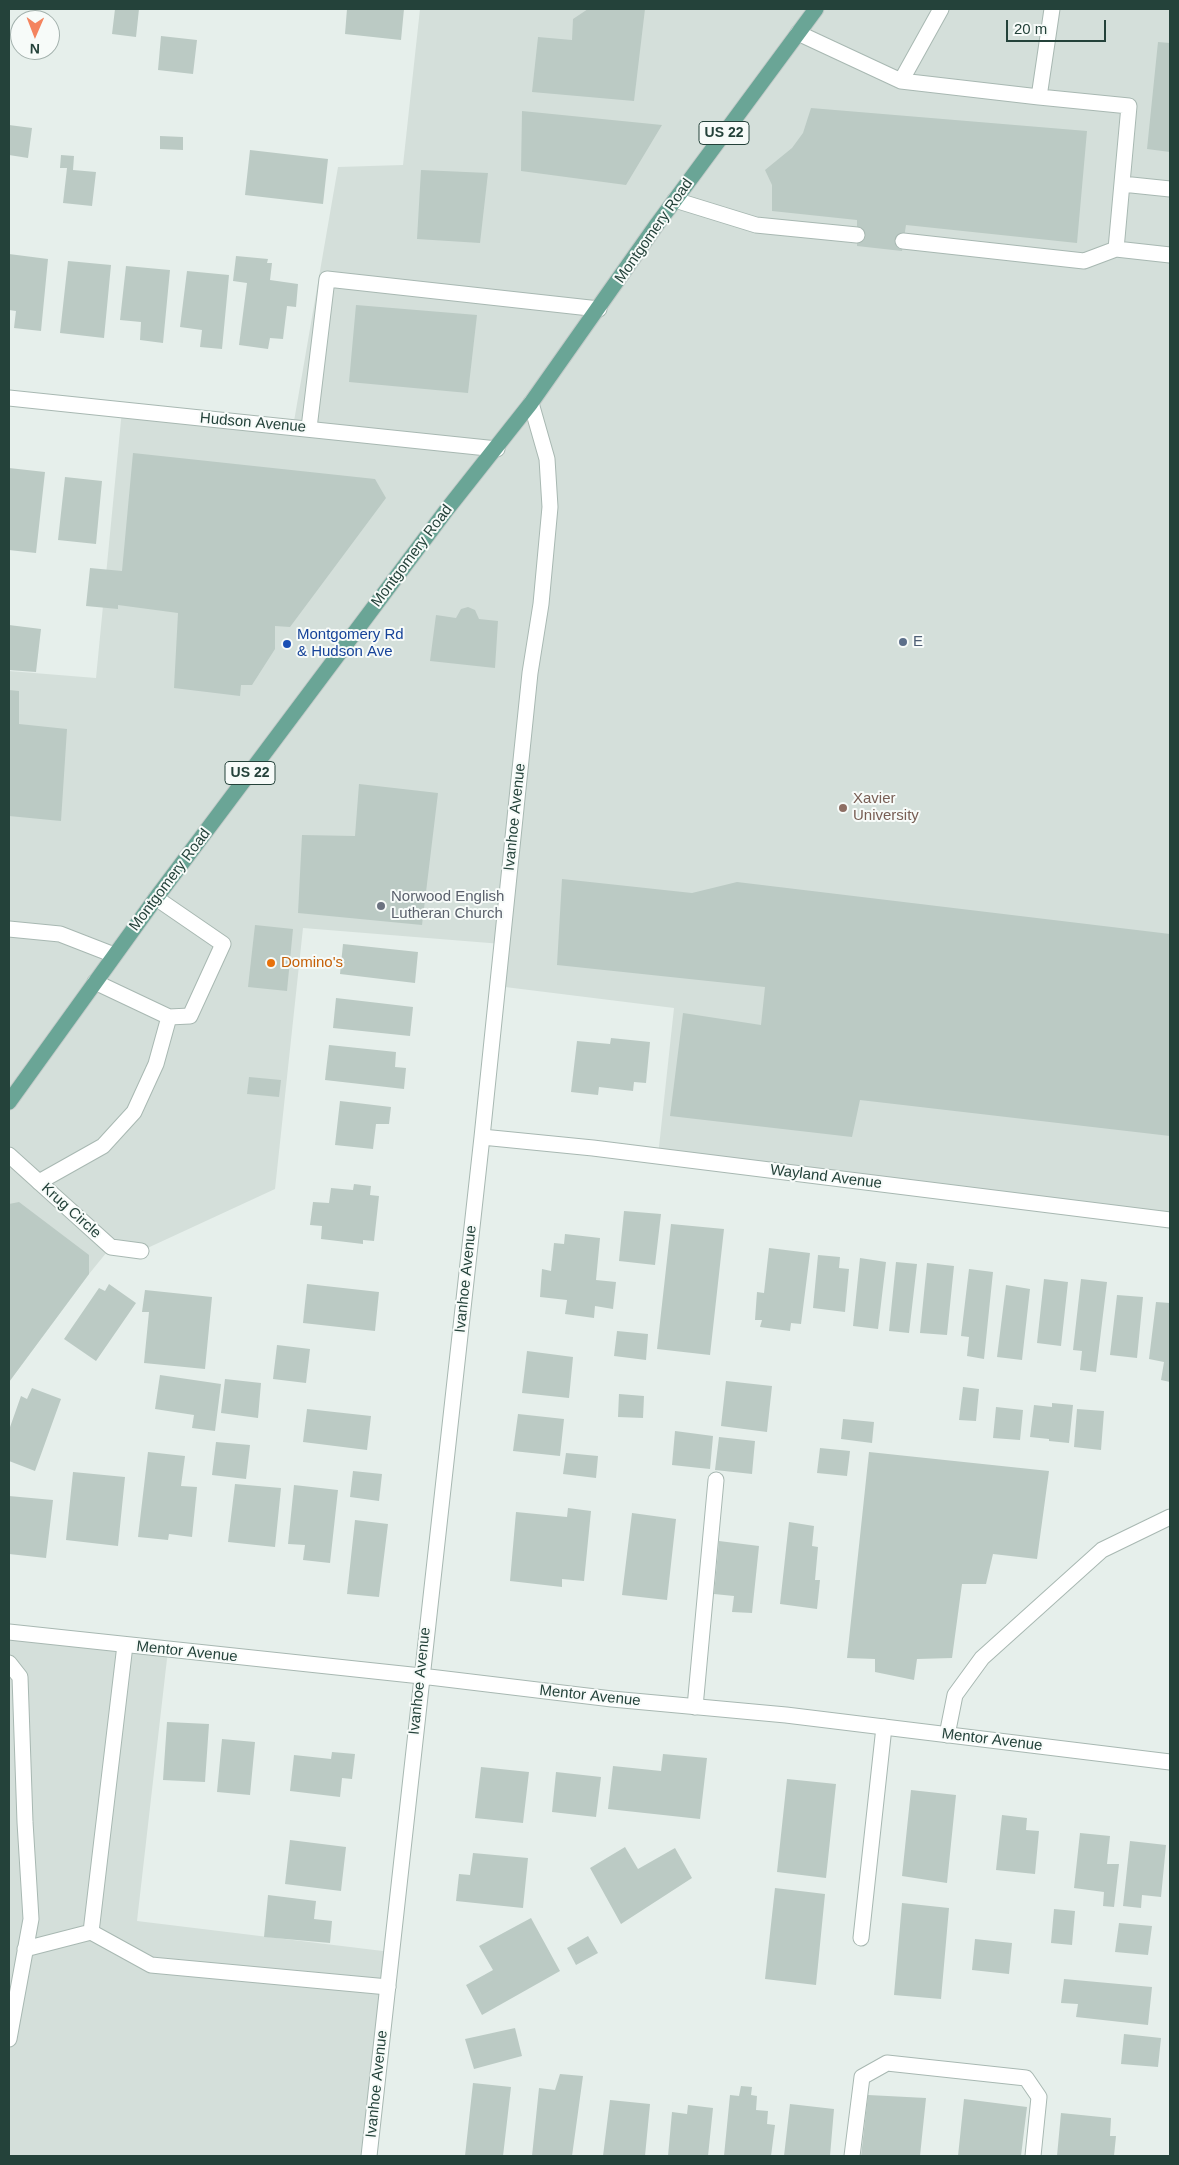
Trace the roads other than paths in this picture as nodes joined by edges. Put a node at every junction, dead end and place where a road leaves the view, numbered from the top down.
1 (816, 9) edge
2 (941, 9) edge
3 (1052, 9) edge
4 (798, 33) junction
5 (902, 81) junction
6 (1040, 97) junction
7 (1122, 184) junction
8 (1170, 189) edge
9 (675, 200) junction
10 (857, 235) dead end
11 (903, 241) dead end
12 (1116, 249) junction
13 (1170, 255) edge
14 (599, 308) junction
15 (9, 398) edge
16 (531, 403) junction
17 (309, 428) junction
18 (497, 449) junction
19 (156, 898) junction
20 (9, 929) edge
21 (114, 955) junction
22 (95, 982) junction
23 (169, 1017) junction
24 (9, 1102) edge
25 (482, 1137) junction
26 (9, 1155) edge
27 (39, 1182) junction
28 (1170, 1220) edge
29 (141, 1251) dead end
30 (716, 1480) dead end
31 (1170, 1517) edge
32 (9, 1632) edge
33 (125, 1645) junction
34 (9, 1662) edge
35 (421, 1676) junction
36 (695, 1707) junction
37 (884, 1727) junction
38 (946, 1735) junction
39 (1170, 1762) edge
40 (90, 1932) junction
41 (861, 1938) dead end
42 (25, 1949) junction
43 (388, 1987) junction
44 (9, 2039) edge
45 (369, 2156) edge
46 (852, 2156) edge
47 (1033, 2156) edge

1 - 4 main road, Montgomery Road / US 22
2 - 5 street
3 - 6 street
4 - 5 street
4 - 9 main road, Montgomery Road / US 22
5 - 6 street
6 - 7 street
7 - 8 street
7 - 12 street
9 - 10 street
9 - 14 main road, Montgomery Road / US 22
11 - 12 street
12 - 13 street
14 - 16 main road, Montgomery Road / US 22
14 - 17 street
15 - 17 street, Hudson Avenue
16 - 18 main road, Montgomery Road / US 22
16 - 25 street, Ivanhoe Avenue
17 - 18 street, Hudson Avenue
18 - 19 main road, Montgomery Road / US 22
19 - 21 main road, Montgomery Road / US 22
19 - 23 street
20 - 21 street
21 - 22 main road, Montgomery Road / US 22
22 - 23 street
22 - 24 main road, Montgomery Road / US 22
23 - 27 street
25 - 28 street, Wayland Avenue
25 - 35 street, Ivanhoe Avenue
26 - 27 street, Krug Circle
27 - 29 street, Krug Circle
30 - 36 street
31 - 38 street
32 - 33 street, Mentor Avenue
33 - 35 street, Mentor Avenue
33 - 40 street
34 - 42 street
35 - 36 street, Mentor Avenue
35 - 43 street, Ivanhoe Avenue
36 - 37 street, Mentor Avenue
37 - 38 street, Mentor Avenue
37 - 41 street
38 - 39 street, Mentor Avenue
40 - 42 street
40 - 43 street
42 - 44 street
43 - 45 street, Ivanhoe Avenue
46 - 47 street

